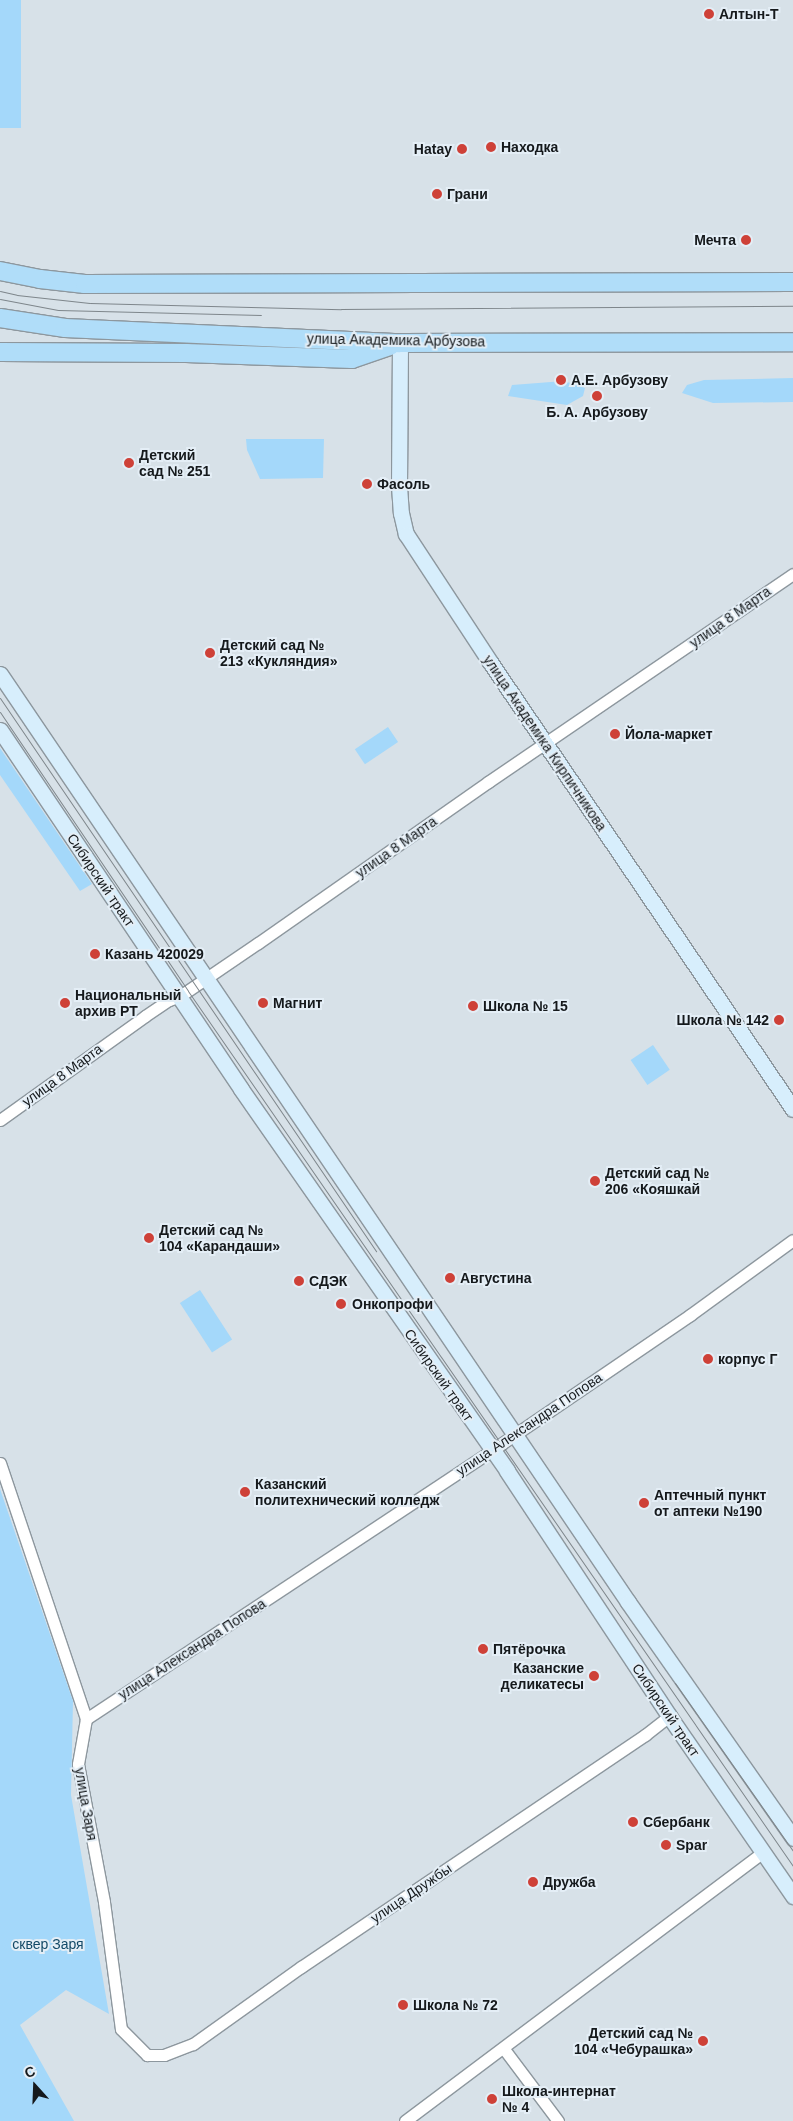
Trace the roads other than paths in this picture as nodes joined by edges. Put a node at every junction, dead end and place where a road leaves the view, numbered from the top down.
1 (0, 271) edge
2 (793, 282) edge
3 (0, 318) edge
4 (793, 342) edge
5 (400, 343) junction
6 (0, 352) edge
7 (793, 574) edge
8 (0, 674) edge
9 (0, 730) edge
10 (546, 744) junction
11 (207, 978) junction
12 (180, 996) junction
13 (793, 1109) edge
14 (0, 1120) edge
15 (793, 1240) edge
16 (514, 1435) junction
17 (492, 1450) junction
18 (0, 1463) edge
19 (669, 1716) junction
20 (86, 1718) junction
21 (793, 1838) edge
22 (762, 1853) junction
23 (793, 1896) edge
24 (504, 2049) junction
25 (147, 2056) joint
26 (405, 2121) edge
27 (558, 2121) edge

1 - 2 main road
3 - 5 main road, улица Академика Арбузова
4 - 5 main road, улица Академика Арбузова
5 - 6 main road
5 - 10 main road, улица Академика Кирпичникова
7 - 10 street, улица 8 Марта
8 - 11 main road, Сибирский тракт
9 - 12 main road, Сибирский тракт
10 - 11 street, улица 8 Марта
10 - 13 main road, улица Академика Кирпичникова
11 - 12 street, улица 8 Марта
11 - 16 main road, Сибирский тракт
12 - 14 street, улица 8 Марта
12 - 17 main road, Сибирский тракт
15 - 16 street, улица Александра Попова
16 - 17 street, улица Александра Попова
16 - 21 main road, Сибирский тракт
17 - 19 main road, Сибирский тракт
17 - 20 street, улица Александра Попова
18 - 20 street, улица Заря
19 - 22 main road, Сибирский тракт
19 - 25 street, улица Дружбы
20 - 25 street, улица Заря
22 - 23 main road, Сибирский тракт
22 - 24 street
24 - 26 street
24 - 27 street

